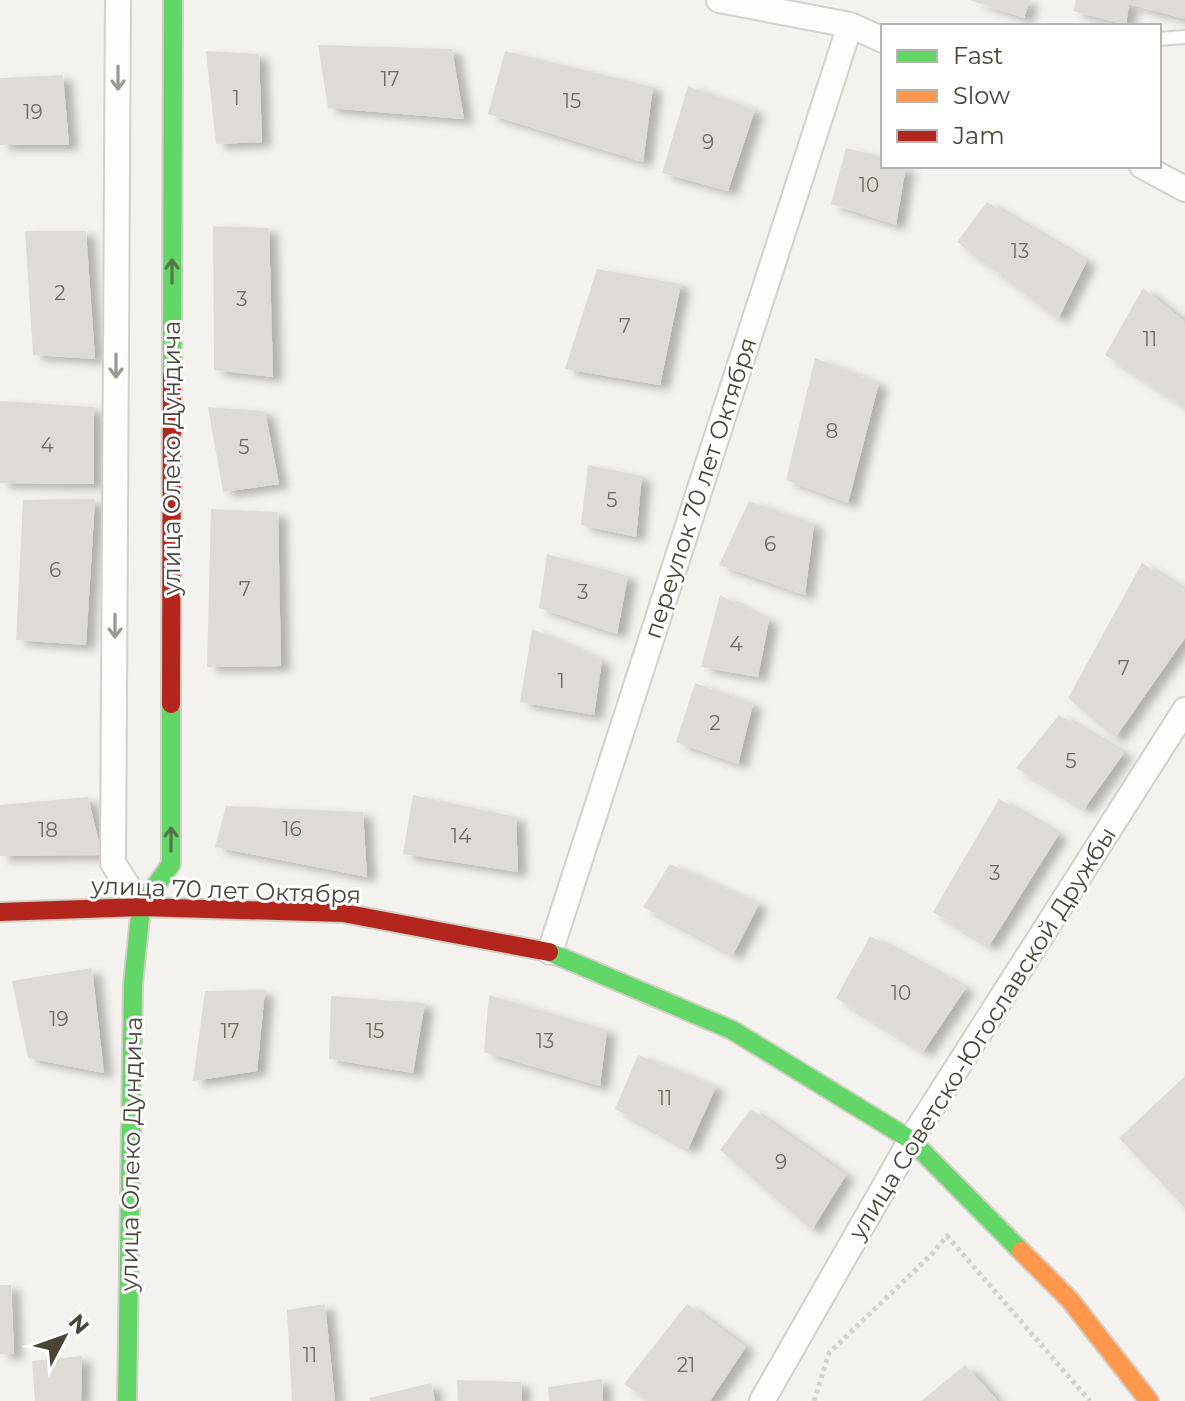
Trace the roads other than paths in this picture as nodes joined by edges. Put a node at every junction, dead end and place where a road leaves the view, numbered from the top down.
1 (118, 0) edge
2 (173, 0) edge
3 (719, 0) edge
4 (850, 25) junction
5 (1185, 37) edge
6 (881, 39) edge
7 (1161, 39) edge
8 (1146, 168) edge
9 (1185, 189) edge
10 (1185, 710) edge
11 (141, 907) junction
12 (0, 912) edge
13 (550, 952) junction
14 (911, 1140) junction
15 (127, 1401) edge
16 (762, 1401) edge
17 (1149, 1401) edge

1 -> 11 street
11 -> 2 street, улица Олеко Дундича
3 - 4 street
4 - 6 street
4 - 13 street, переулок 70 лет Октября
5 - 7 lane
8 - 9 street
10 - 14 street, улица Советско-Югославской Дружбы
11 - 12 street, улица 70 лет Октября
11 - 13 street, улица 70 лет Октября
11 - 15 street, улица Олеко Дундича
13 - 14 street, улица 70 лет Октября
14 - 16 street, улица Советско-Югославской Дружбы
14 - 17 street, улица 70 лет Октября

